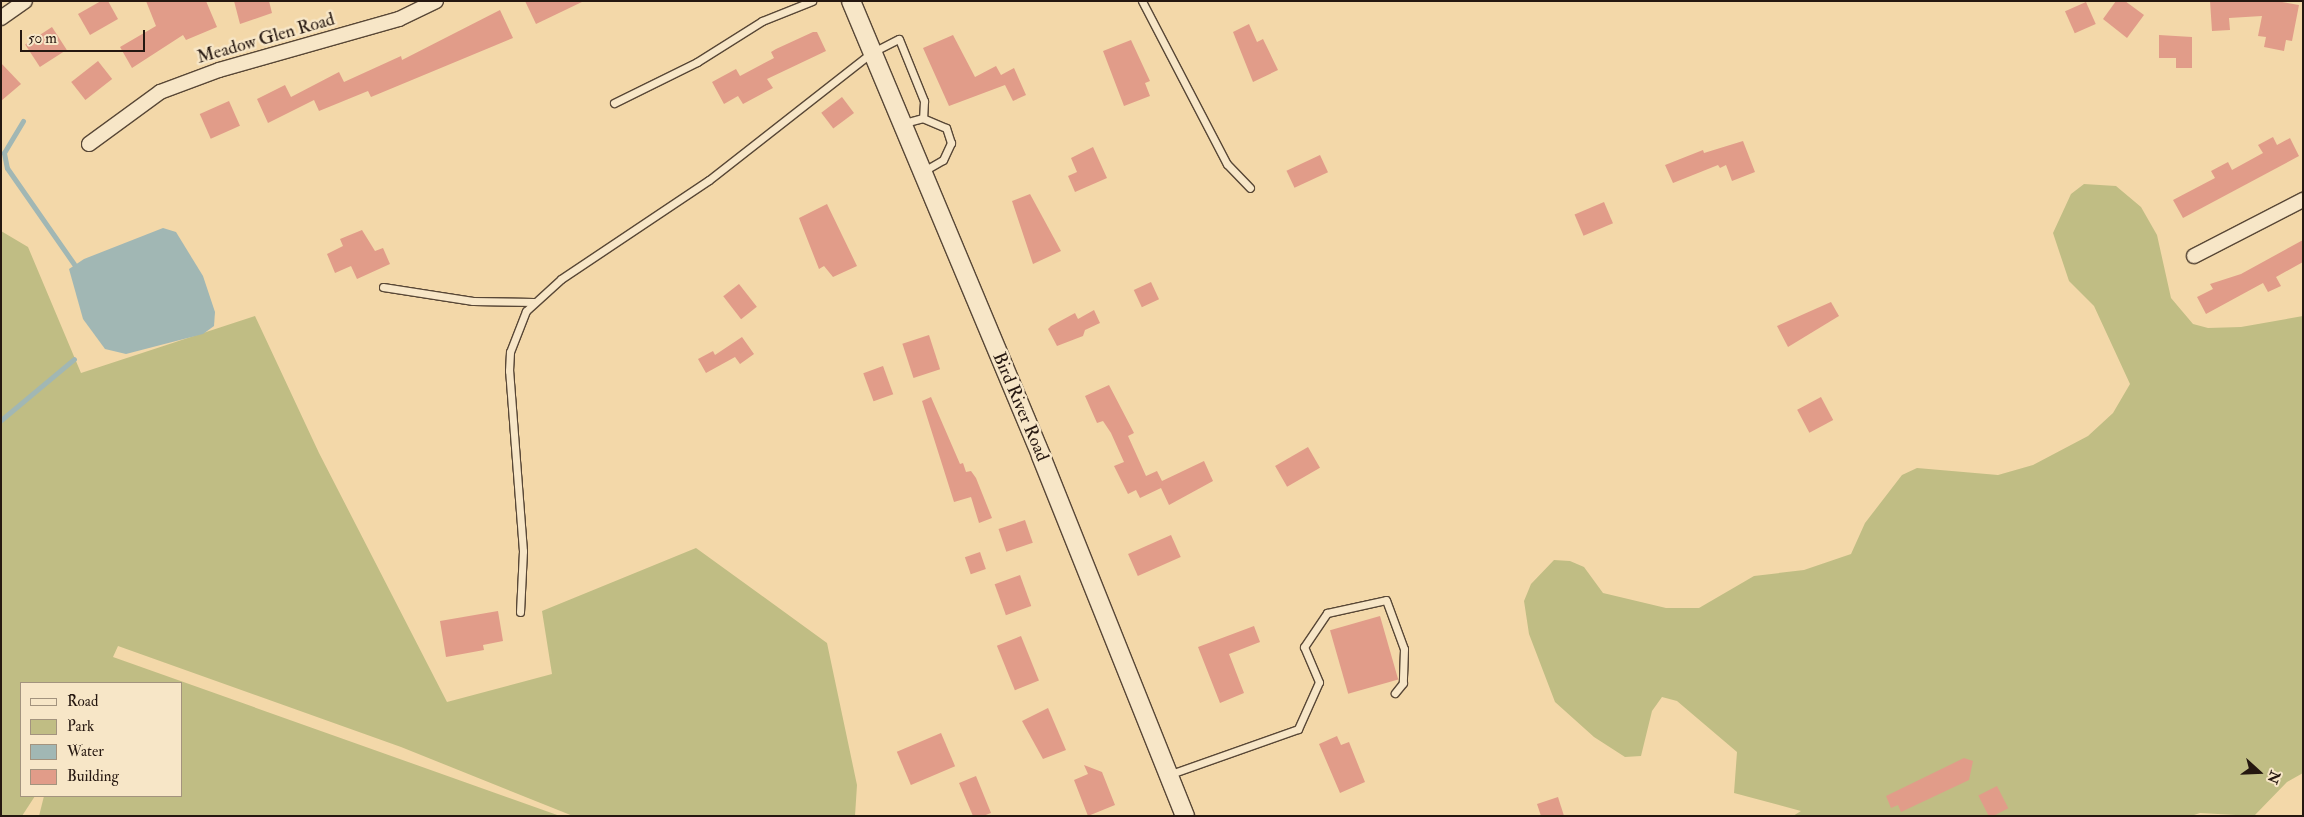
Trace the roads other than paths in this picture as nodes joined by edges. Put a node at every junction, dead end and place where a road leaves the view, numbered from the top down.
1 (25, 1) edge
2 (436, 1) edge
3 (812, 1) edge
4 (1142, 1) edge
5 (854, 2) edge
6 (1, 18) edge
7 (871, 53) junction
8 (614, 103) dead end
9 (923, 118) junction
10 (900, 124) junction
11 (89, 144) dead end
12 (920, 173) junction
13 (1250, 188) dead end
14 (2303, 200) edge
15 (2194, 256) dead end
16 (383, 287) dead end
17 (534, 302) junction
18 (520, 612) dead end
19 (1395, 693) dead end
20 (1168, 775) junction
21 (1184, 816) edge

1 - 6 street
2 - 11 street, Meadow Glen Road
3 - 8 lane
4 - 13 lane
5 - 7 street, Bird River Road
7 - 9 lane
7 - 10 street, Bird River Road
7 - 17 lane
9 - 10 lane
9 - 12 lane
10 - 12 street, Bird River Road
12 - 20 street, Bird River Road
14 - 15 street
16 - 17 lane
17 - 18 lane
19 - 20 lane
20 - 21 street, Bird River Road

